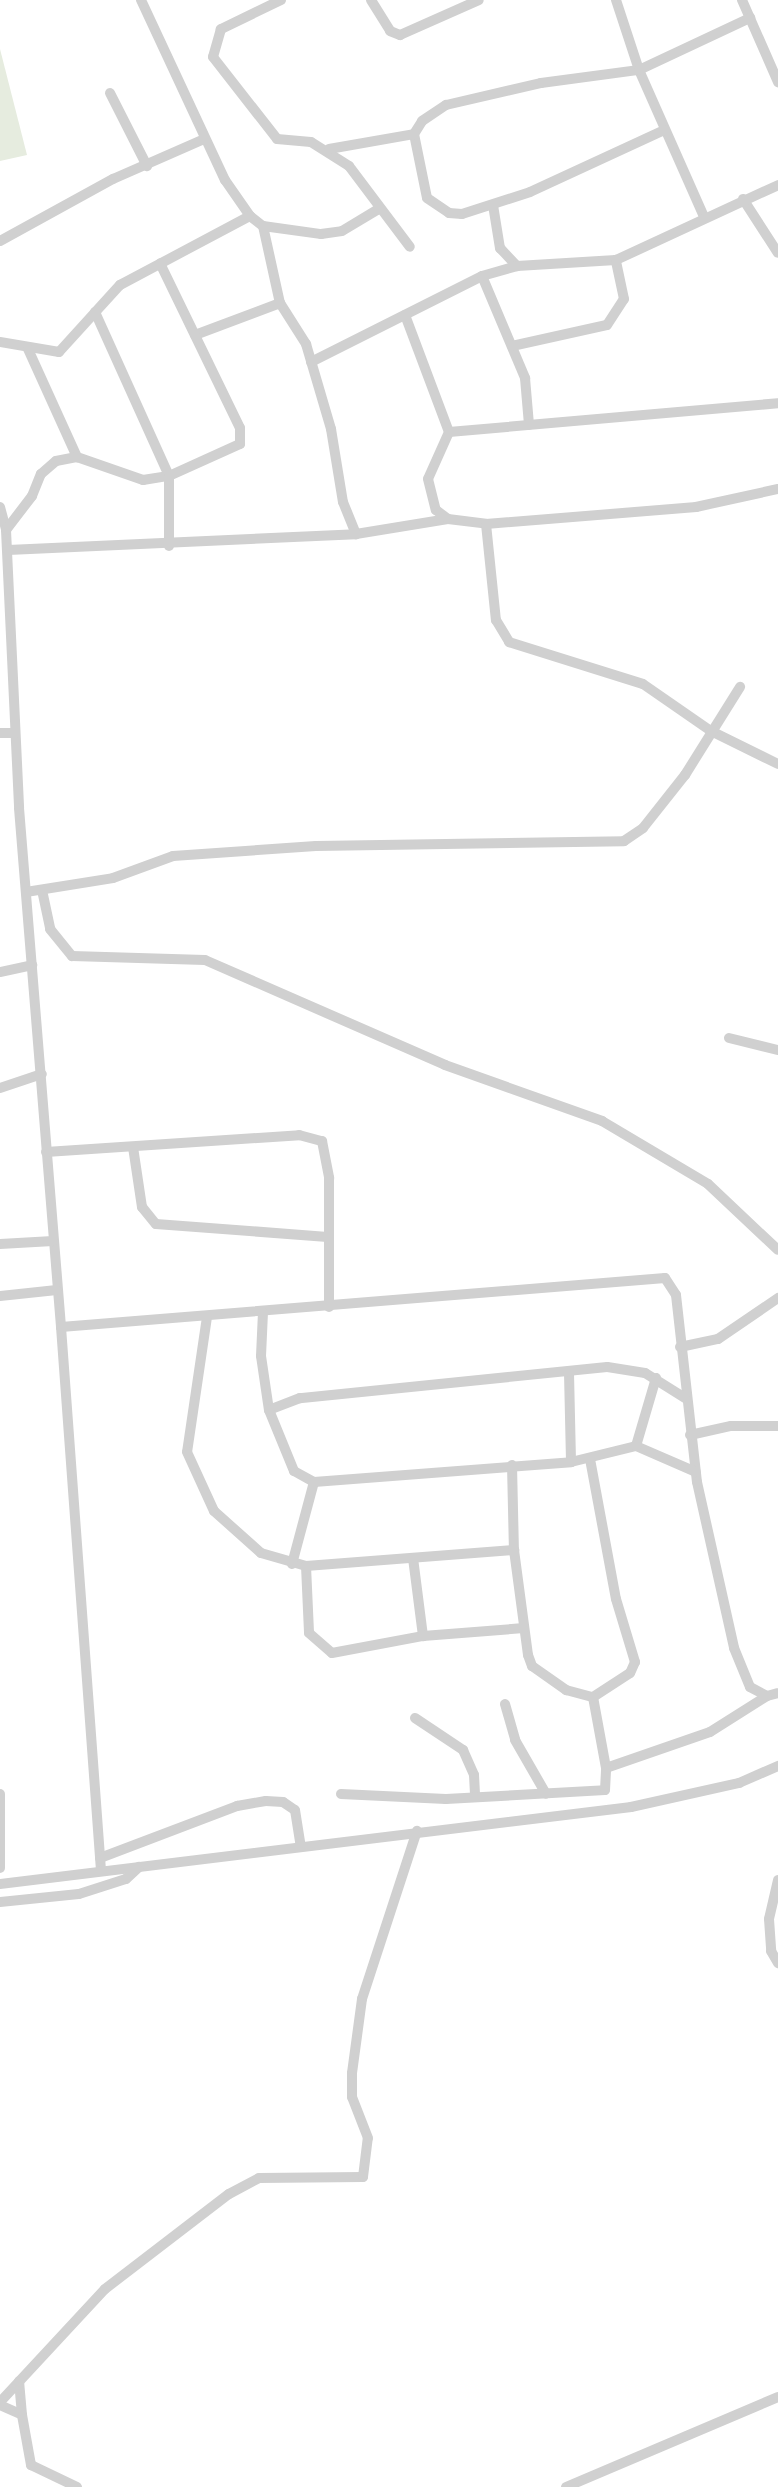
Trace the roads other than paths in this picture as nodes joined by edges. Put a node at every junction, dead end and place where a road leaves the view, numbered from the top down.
1 (141, 0) edge
2 (281, 0) edge
3 (372, 0) edge
4 (479, 0) edge
5 (616, 0) edge
6 (742, 0) edge
7 (750, 18) junction
8 (639, 70) junction
9 (778, 82) edge
10 (110, 93) dead end
11 (664, 130) junction
12 (414, 134) junction
13 (204, 139) junction
14 (328, 149) junction
15 (147, 166) junction
16 (778, 185) edge
17 (743, 199) junction
18 (493, 205) junction
19 (377, 210) junction
20 (250, 216) junction
21 (704, 217) junction
22 (263, 226) junction
23 (0, 241) edge
24 (410, 247) dead end
25 (778, 252) edge
26 (616, 260) junction
27 (160, 263) junction
28 (517, 266) junction
29 (482, 276) junction
30 (280, 303) junction
31 (94, 312) junction
32 (405, 315) junction
33 (195, 335) junction
34 (0, 342) edge
35 (512, 346) junction
36 (28, 349) junction
37 (311, 362) junction
38 (778, 403) edge
39 (529, 425) junction
40 (449, 432) junction
41 (77, 457) junction
42 (169, 476) junction
43 (778, 489) edge
44 (0, 508) edge
45 (448, 519) junction
46 (486, 524) junction
47 (6, 530) junction
48 (356, 534) junction
49 (169, 546) junction
50 (8, 550) junction
51 (5, 636) edge
52 (740, 687) dead end
53 (711, 731) junction
54 (0, 733) edge
55 (15, 733) junction
56 (778, 764) edge
57 (42, 890) junction
58 (26, 892) junction
59 (32, 965) junction
60 (0, 971) edge
61 (729, 1038) dead end
62 (778, 1051) edge
63 (42, 1074) junction
64 (0, 1088) edge
65 (133, 1147) junction
66 (46, 1152) junction
67 (328, 1237) junction
68 (53, 1241) junction
69 (0, 1244) edge
70 (778, 1250) edge
71 (57, 1290) junction
72 (0, 1296) edge
73 (778, 1298) edge
74 (330, 1307) junction
75 (263, 1312) junction
76 (207, 1317) junction
77 (61, 1327) junction
78 (680, 1347) junction
79 (569, 1373) junction
80 (656, 1378) junction
81 (685, 1398) junction
82 (269, 1410) junction
83 (778, 1426) edge
84 (690, 1435) junction
85 (636, 1446) junction
86 (590, 1459) junction
87 (571, 1462) junction
88 (512, 1465) junction
89 (696, 1472) junction
90 (314, 1482) junction
91 (514, 1550) junction
92 (413, 1558) junction
93 (292, 1564) junction
94 (306, 1566) junction
95 (524, 1628) junction
96 (423, 1636) junction
97 (778, 1693) edge
98 (767, 1696) junction
99 (593, 1697) junction
100 (505, 1704) dead end
101 (415, 1718) dead end
102 (778, 1766) edge
103 (606, 1768) junction
104 (605, 1790) junction
105 (0, 1794) edge
106 (341, 1794) dead end
107 (546, 1794) junction
108 (475, 1797) junction
109 (607, 1808) junction
110 (417, 1831) junction
111 (302, 1846) junction
112 (100, 1858) junction
113 (140, 1866) junction
114 (0, 1868) edge
115 (101, 1871) junction
116 (778, 1880) edge
117 (0, 1884) edge
118 (0, 1902) edge
119 (778, 1963) edge
120 (19, 2381) junction
121 (778, 2397) edge
122 (0, 2404) edge
123 (22, 2415) junction
124 (77, 2487) edge
125 (566, 2487) edge

1 - 13 street
2 - 14 street
3 - 4 street
5 - 8 street
6 - 7 street
7 - 8 street
7 - 9 street
8 - 11 street
8 - 12 street
10 - 15 street
11 - 18 street
11 - 21 street
12 - 14 street
12 - 18 street
13 - 15 street
13 - 20 street
14 - 19 street
15 - 23 street
16 - 17 street
17 - 21 street
17 - 25 street
18 - 28 street
19 - 22 street
19 - 24 street
20 - 22 street
20 - 27 street
21 - 26 street
22 - 30 street
26 - 28 street
26 - 35 street
27 - 31 street
27 - 33 street
28 - 29 street
29 - 32 street
29 - 35 street
30 - 33 street
30 - 37 street
31 - 36 street
31 - 42 street
32 - 37 street
32 - 40 street
33 - 42 street
34 - 36 street
35 - 39 street
36 - 41 street
37 - 48 street
38 - 39 street
39 - 40 street
40 - 45 street
41 - 42 street
41 - 47 street
42 - 49 street
43 - 46 street
44 - 47 street
45 - 46 street
45 - 48 street
46 - 53 street
47 - 50 street
48 - 49 street
49 - 50 street
50 - 51 street
51 - 55 street
52 - 53 street
53 - 56 street
53 - 57 street
54 - 55 street
55 - 58 street
57 - 58 street
57 - 70 street
58 - 59 street
59 - 60 street
59 - 63 street
61 - 62 street
63 - 64 street
63 - 66 street
65 - 66 street
65 - 67 street
65 - 67 street
66 - 68 street
67 - 74 street
68 - 69 street
68 - 71 street
71 - 72 street
71 - 77 street
73 - 78 street
74 - 75 street
74 - 78 street
75 - 76 street
75 - 82 street
76 - 77 street
76 - 93 street
77 - 112 street
78 - 81 street
79 - 80 street
79 - 82 street
79 - 87 street
80 - 81 street
80 - 85 street
81 - 84 street
82 - 90 street
83 - 84 street
84 - 89 street
85 - 86 street
85 - 89 street
86 - 87 street
86 - 99 street
87 - 88 street
88 - 90 street
88 - 91 street
89 - 98 street
90 - 93 street
91 - 92 street
91 - 95 street
92 - 94 street
92 - 96 street
93 - 94 street
94 - 96 street
95 - 96 street
95 - 99 street
97 - 98 street
98 - 103 street
99 - 103 street
100 - 107 street
101 - 108 street
102 - 109 street
103 - 104 street
104 - 107 street
104 - 109 street
105 - 114 street
106 - 108 street
107 - 108 street
109 - 110 street
110 - 111 street
110 - 120 street
111 - 112 street
111 - 113 street
112 - 115 street
113 - 115 street
113 - 118 street
115 - 117 street
116 - 119 street
120 - 122 street
120 - 123 street
121 - 125 street
122 - 123 street
123 - 124 street

